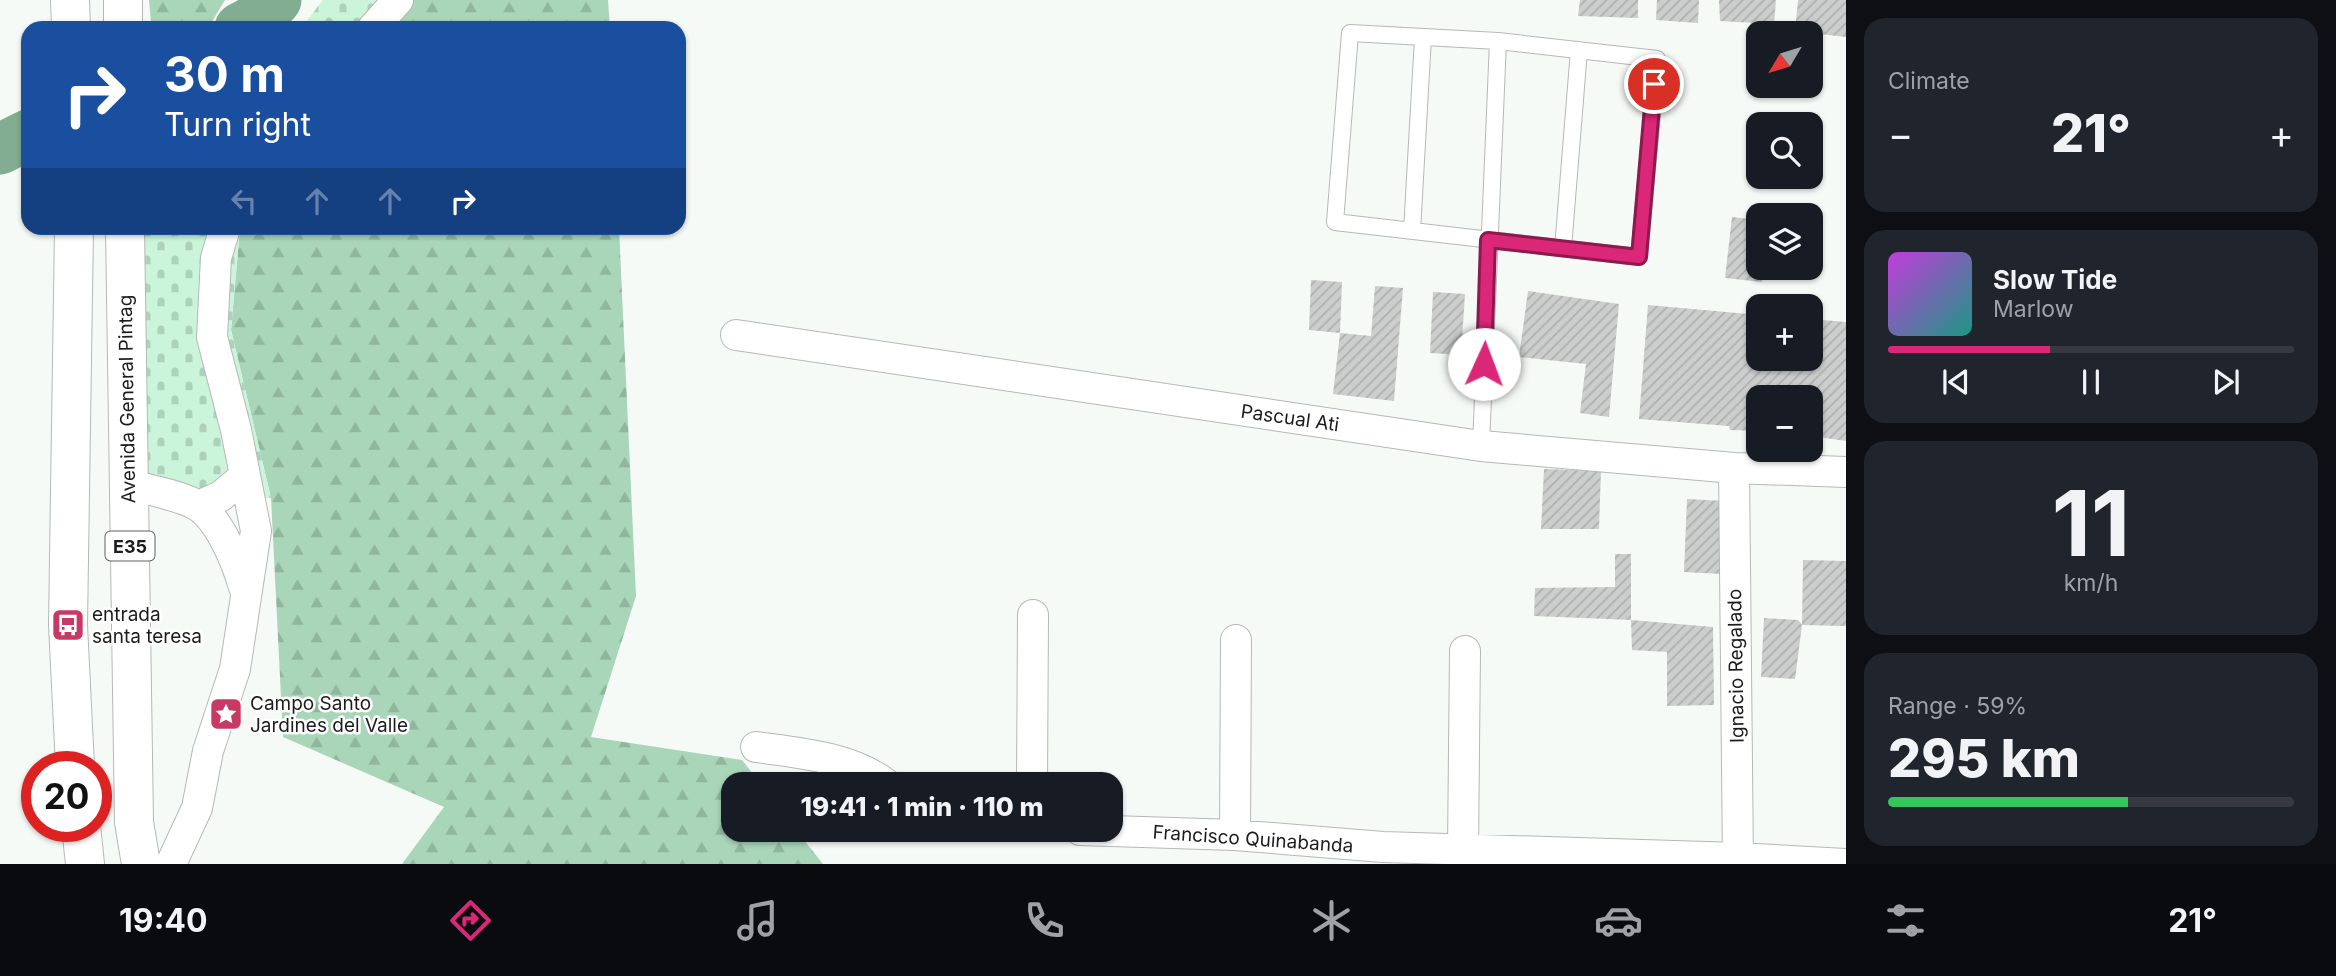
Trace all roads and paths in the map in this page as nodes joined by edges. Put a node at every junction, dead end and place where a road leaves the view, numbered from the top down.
1 (70, 0) edge
2 (122, 0) edge
3 (398, 0) edge
4 (71, 21) edge
5 (123, 21) edge
6 (379, 21) edge
7 (1423, 37) junction
8 (1498, 41) junction
9 (1579, 50) junction
10 (1412, 231) junction
11 (74, 235) edge
12 (125, 235) edge
13 (223, 235) edge
14 (1488, 240) junction
15 (1563, 248) junction
16 (736, 335) dead end
17 (1480, 446) junction
18 (1734, 468) junction
19 (1846, 472) edge
20 (245, 476) junction
21 (129, 484) junction
22 (199, 506) junction
23 (247, 594) junction
24 (1033, 615) dead end
25 (1237, 640) dead end
26 (1465, 651) dead end
27 (756, 747) dead end
28 (74, 751) edge
29 (864, 772) edge
30 (1032, 772) edge
31 (1123, 831) edge
32 (1235, 835) junction
33 (83, 842) edge
34 (1463, 849) junction
35 (1383, 856) edge
36 (1738, 861) edge
37 (1846, 863) edge
38 (85, 864) edge
39 (141, 864) edge
40 (171, 864) edge

1 - 4 highway
2 - 5 highway
3 - 6 street
7 - 8 lane
7 - 10 lane
7 - 10 lane
8 - 9 lane
8 - 14 lane
9 - 15 lane
9 - 15 lane
10 - 14 lane
11 - 28 highway
12 - 21 highway, Avenida General Pintag / E35
13 - 20 street
14 - 15 lane
14 - 17 lane
16 - 17 street, Pascual Ati
17 - 18 street, Pascual Ati
18 - 19 street, Pascual Ati
18 - 36 street, Ignacio Regalado
20 - 22 street
20 - 23 street
21 - 22 street
21 - 39 highway, Avenida General Pintag / E35
22 - 23 street
23 - 40 street
24 - 30 street
25 - 32 street
26 - 34 street
27 - 29 street
31 - 32 street, Francisco Quinabanda
32 - 35 street, Francisco Quinabanda
33 - 38 highway
34 - 35 street, Francisco Quinabanda
34 - 36 street, Francisco Quinabanda
36 - 37 street, Francisco Quinabanda

